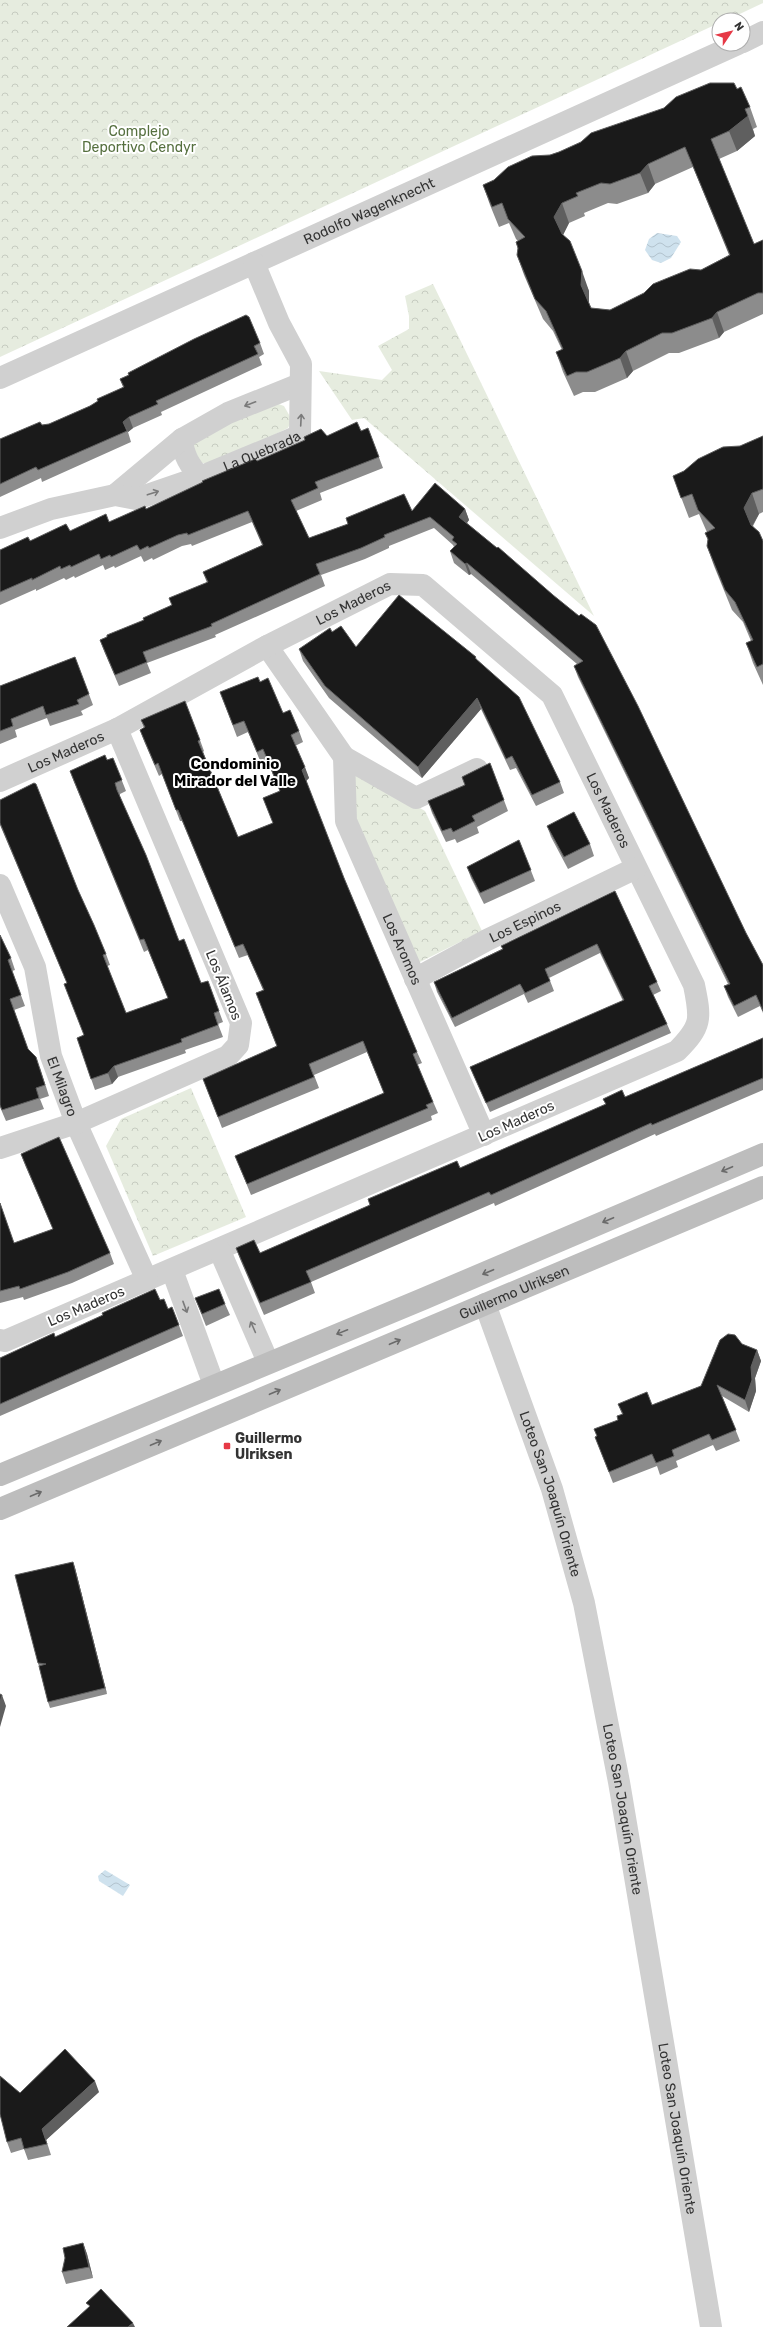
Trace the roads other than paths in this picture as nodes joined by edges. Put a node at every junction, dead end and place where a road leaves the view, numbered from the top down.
1 (763, 32) edge
2 (751, 38) edge
3 (720, 52) edge
4 (254, 263) junction
5 (0, 378) edge
6 (300, 384) junction
7 (182, 439) junction
8 (200, 477) junction
9 (115, 495) junction
10 (0, 528) edge
11 (267, 646) junction
12 (117, 729) junction
13 (344, 757) junction
14 (477, 768) edge
15 (0, 781) edge
16 (636, 868) junction
17 (0, 885) edge
18 (415, 979) junction
19 (76, 1123) junction
20 (484, 1135) junction
21 (0, 1148) edge
22 (763, 1154) edge
23 (763, 1187) edge
24 (219, 1249) junction
25 (172, 1270) junction
26 (146, 1280) junction
27 (485, 1304) junction
28 (0, 1340) edge
29 (268, 1362) junction
30 (214, 1385) junction
31 (0, 1475) edge
32 (0, 1509) edge
33 (711, 2327) edge

1 - 2 street
3 - 4 street, Rodolfo Wagenknecht
4 - 5 street, Rodolfo Wagenknecht
4 - 6 street, La Quebrada
6 -> 7 street, La Quebrada
8 -> 6 street, La Quebrada
7 - 8 street
7 - 9 street, La Quebrada
9 -> 8 street, La Quebrada
9 - 10 street, La Quebrada
11 - 12 street, Los Maderos
11 - 13 street
11 - 16 street, Los Maderos
12 - 15 street, Los Maderos
12 - 19 street, Los Álamos
13 - 14 street
13 - 18 street, Los Aromos
16 - 18 street, Los Espinos
16 - 20 street, Los Maderos
17 - 19 street, El Milagro
18 - 20 street, Los Aromos
19 - 21 street, Los Álamos
19 - 26 street, El Milagro
20 - 24 street, Los Maderos
22 -> 29 main road, Guillermo Ulriksen
23 - 27 main road, Guillermo Ulriksen
24 - 25 street, Los Maderos
29 -> 24 street
25 - 26 street, Los Maderos
25 -> 30 street
26 - 28 street, Los Maderos
32 -> 27 main road, Guillermo Ulriksen
27 - 33 street, Loteo San Joaquín Oriente
29 - 30 main road, Guillermo Ulriksen
30 - 31 main road, Guillermo Ulriksen

